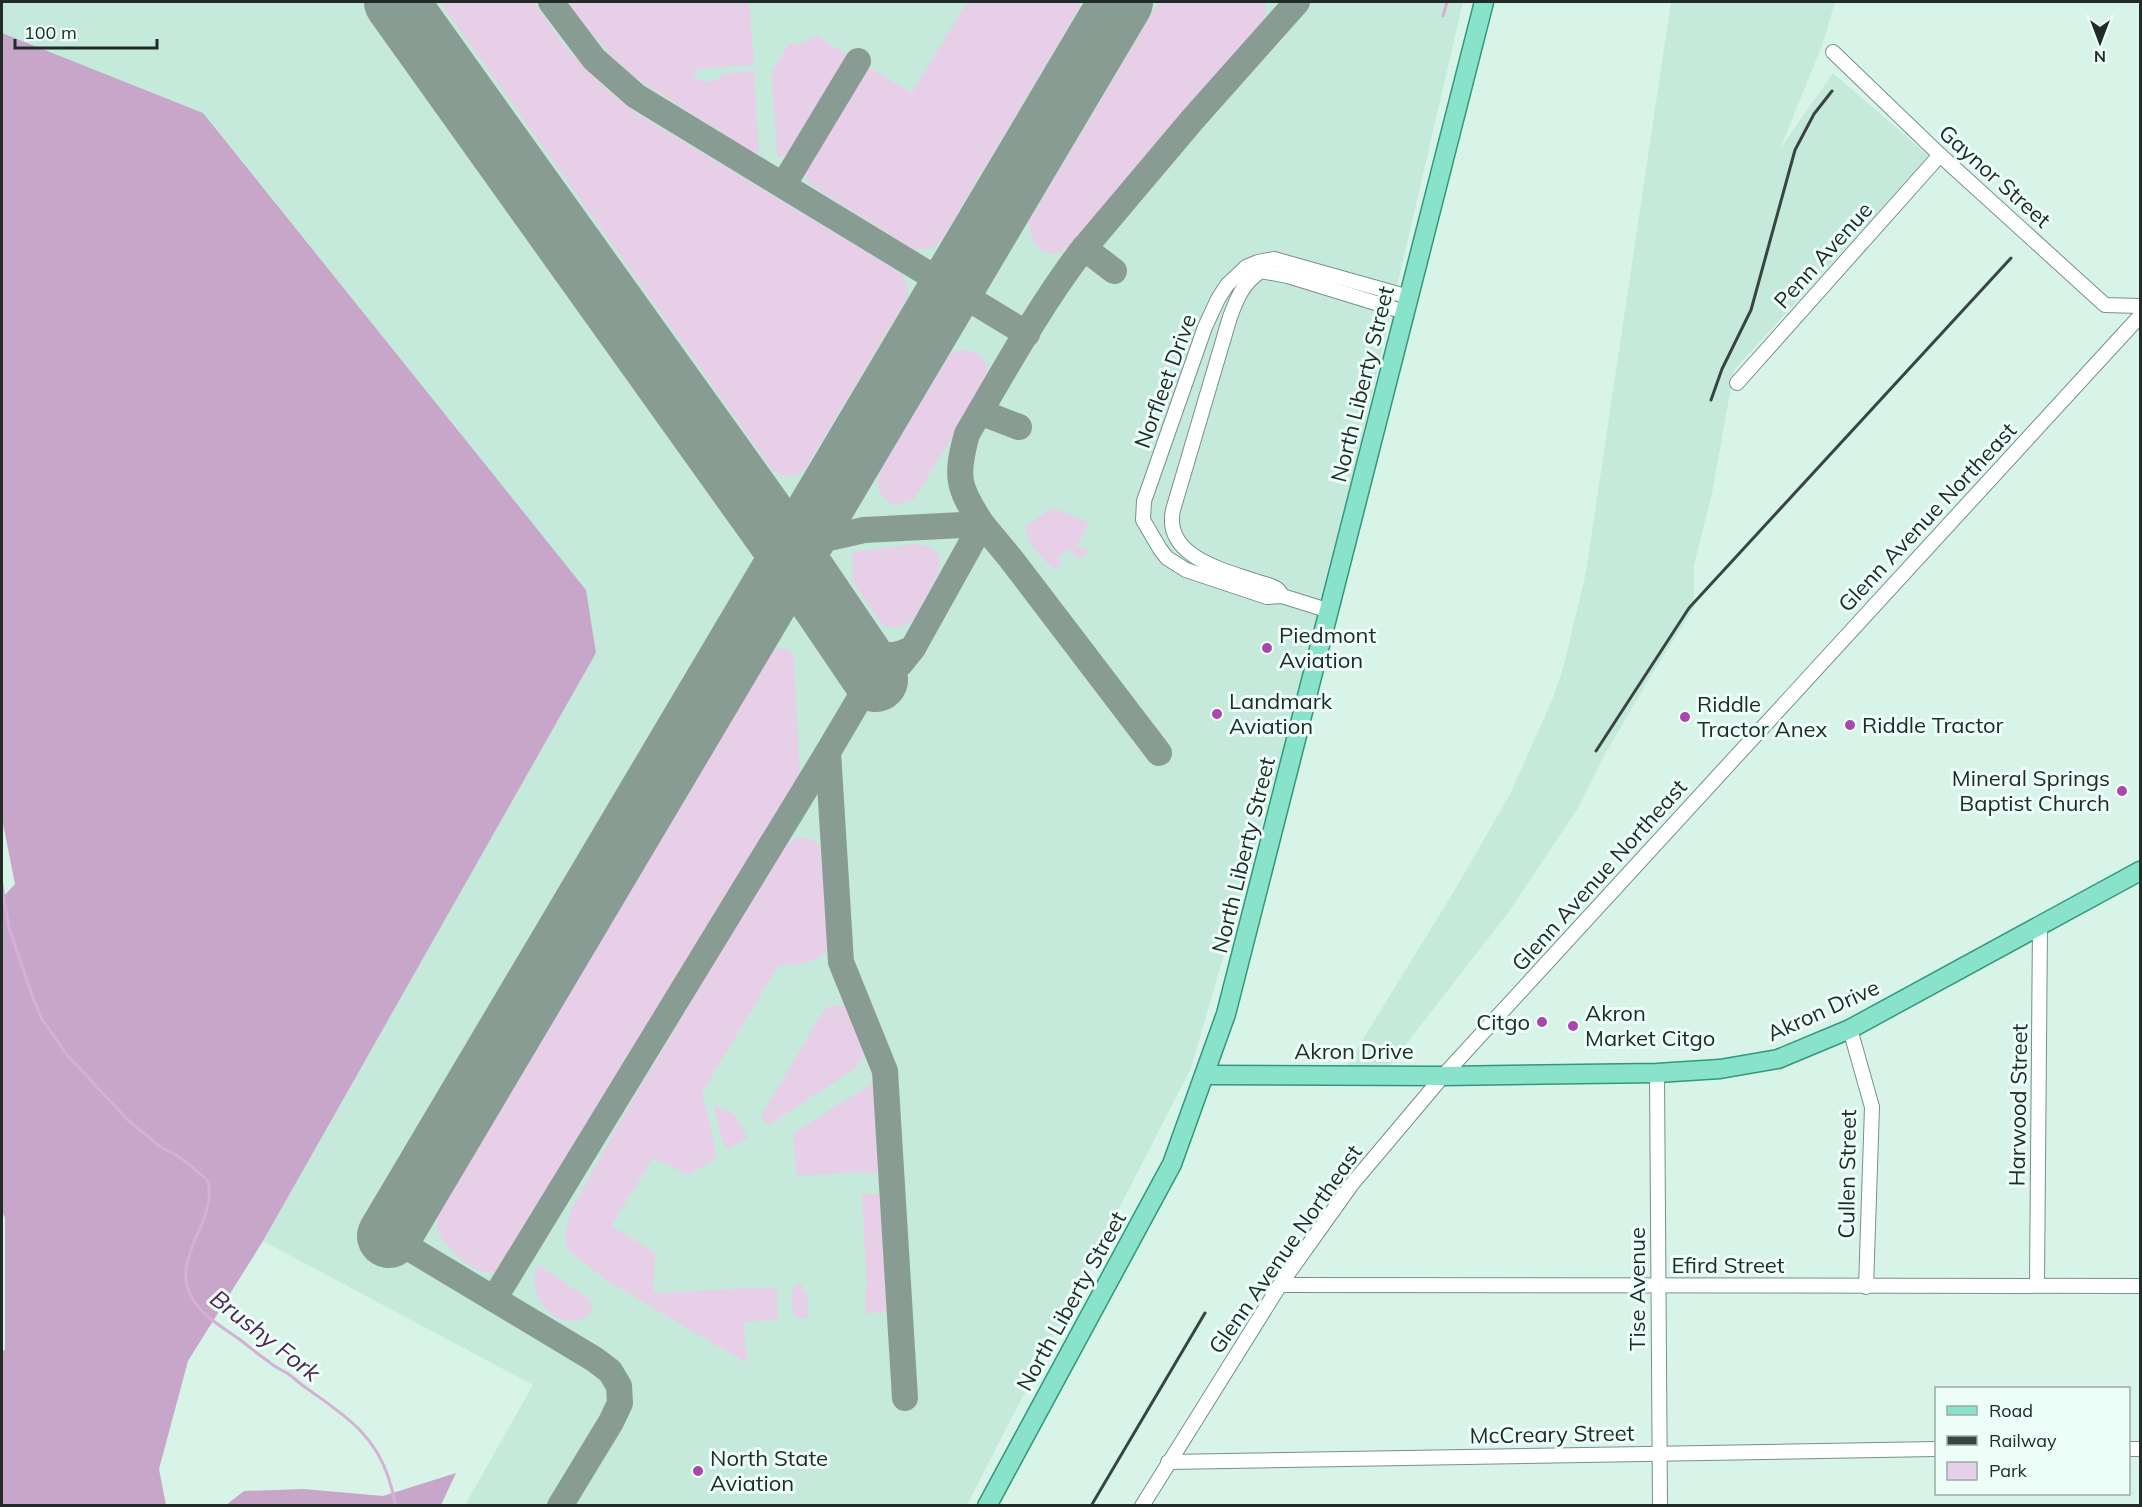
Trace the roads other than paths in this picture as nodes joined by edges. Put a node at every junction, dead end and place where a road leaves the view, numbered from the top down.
1 (1484, 2) edge
2 (1833, 52) dead end
3 (1940, 155) junction
4 (1277, 267) junction
5 (1407, 305) junction
6 (2140, 306) edge
7 (2140, 316) edge
8 (1737, 383) dead end
9 (1282, 596) junction
10 (1330, 611) junction
11 (2140, 871) edge
12 (2040, 924) junction
13 (1850, 1029) junction
14 (1658, 1073) junction
15 (1205, 1075) junction
16 (1443, 1076) junction
17 (1280, 1285) junction
18 (2037, 1285) junction
19 (1658, 1286) junction
20 (2140, 1286) edge
21 (1866, 1287) junction
22 (1935, 1449) edge
23 (1659, 1453) junction
24 (1167, 1462) junction
25 (987, 1506) edge
26 (1142, 1506) edge
27 (1660, 1506) edge

1 - 5 main road, North Liberty Street
2 - 3 street, Gaynor Street
3 - 6 street, Gaynor Street
3 - 8 street, Penn Avenue
4 - 5 street, Norfleet Drive
4 - 9 street, Norfleet Drive
4 - 9 street, Norfleet Drive
5 - 10 main road, North Liberty Street
7 - 16 street, Glenn Avenue Northeast
9 - 10 street, Norfleet Drive
10 - 15 main road, North Liberty Street
11 - 12 main road, Akron Drive
12 - 13 main road, Akron Drive
12 - 18 street, Harwood Street
13 - 14 main road, Akron Drive
13 - 21 street, Cullen Street
14 - 16 main road, Akron Drive
14 - 19 street, Tise Avenue
15 - 16 main road, Akron Drive
15 - 25 main road, North Liberty Street
16 - 17 street, Glenn Avenue Northeast
17 - 19 street, Efird Street
17 - 24 street, Glenn Avenue Northeast
18 - 20 street, Efird Street
18 - 21 street, Efird Street
19 - 21 street, Efird Street
19 - 23 street, Tise Avenue
22 - 23 street, McCreary Street
23 - 24 street, McCreary Street
23 - 27 street, Tise Avenue
24 - 26 street, Glenn Avenue Northeast

